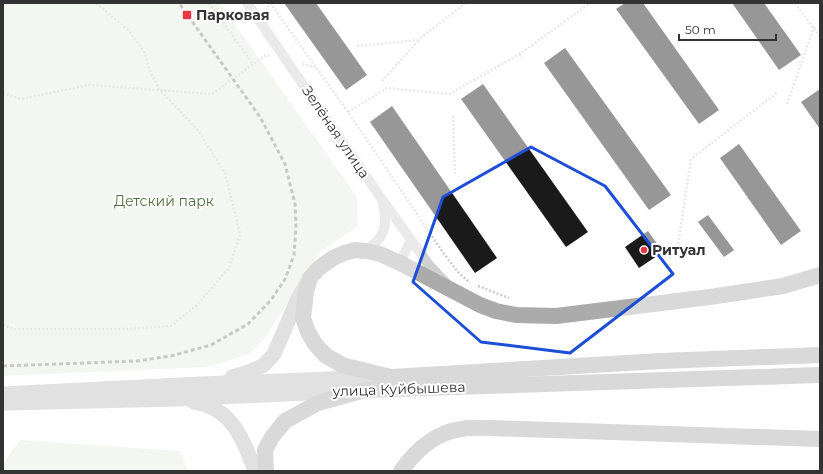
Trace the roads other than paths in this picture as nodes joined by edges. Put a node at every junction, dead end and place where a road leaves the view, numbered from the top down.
1 (247, 3) edge
2 (381, 198) junction
3 (411, 240) junction
4 (366, 251) junction
5 (400, 262) junction
6 (820, 275) edge
7 (310, 278) junction
8 (454, 292) junction
9 (820, 355) edge
10 (820, 375) edge
11 (391, 377) junction
12 (201, 384) junction
13 (365, 390) junction
14 (3, 394) edge
15 (178, 399) junction
16 (3, 404) edge
17 (820, 438) edge
18 (255, 471) edge
19 (266, 471) edge
20 (401, 471) edge

1 - 2 street, Зелёная улица
2 - 3 street, Зелёная улица
2 - 4 street
3 - 5 street
3 - 8 street, Зелёная улица
4 - 5 main road
4 - 7 main road
5 - 8 main road
6 - 8 main road
7 - 11 main road
7 - 12 main road
9 - 11 main road, улица Куйбышева
10 - 13 main road, улица Куйбышева
11 - 12 main road, улица Куйбышева
12 - 14 main road, улица Куйбышева
13 - 15 main road, улица Куйбышева
13 - 19 main road
15 - 16 main road, улица Куйбышева
15 - 18 main road
17 - 20 main road

